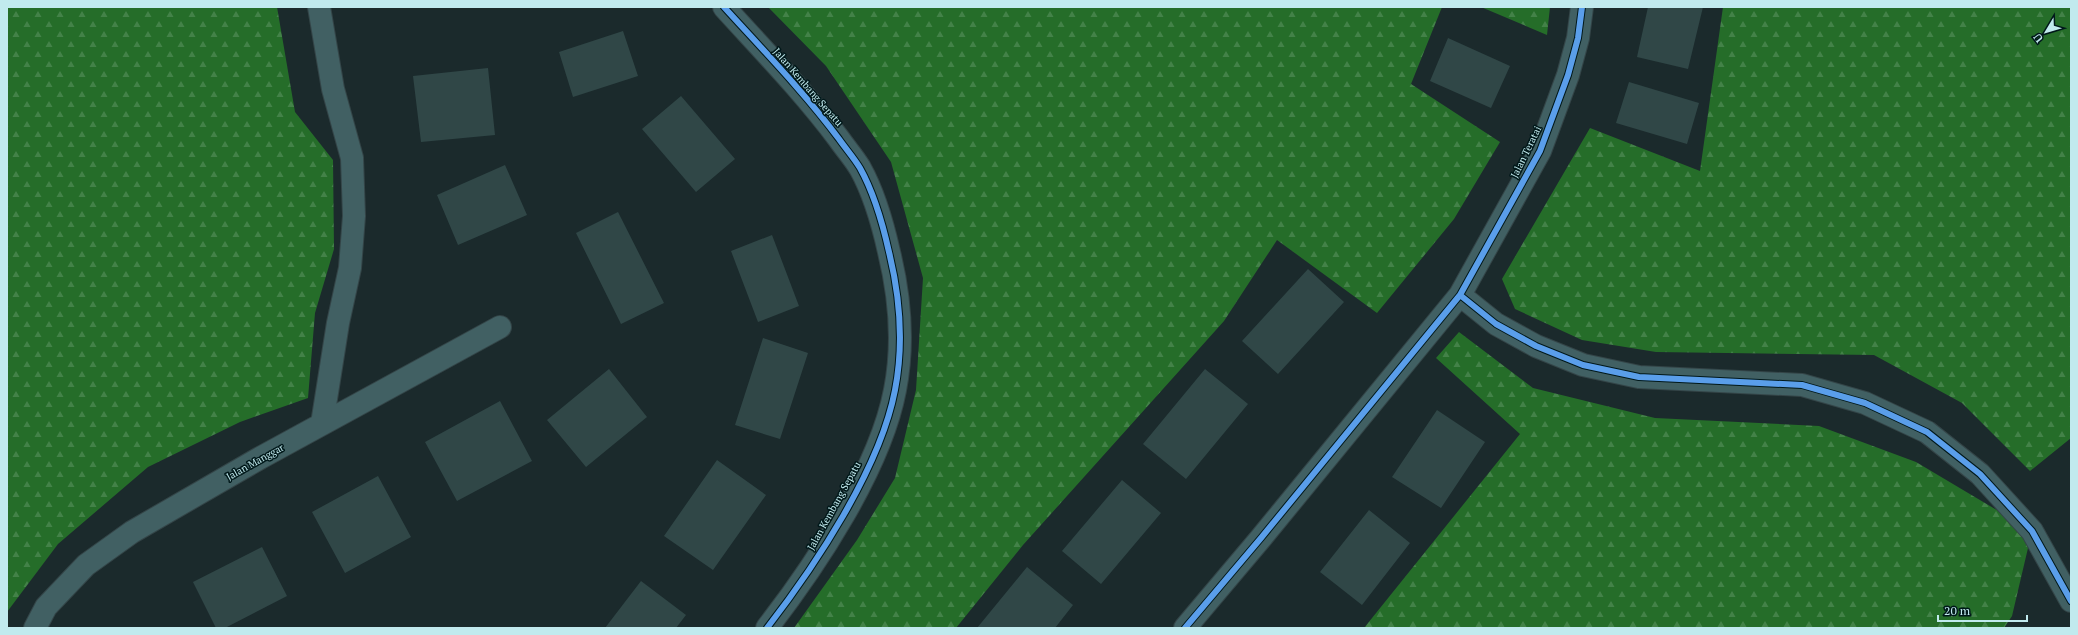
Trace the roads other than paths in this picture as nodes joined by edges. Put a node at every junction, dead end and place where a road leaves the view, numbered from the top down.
1 (319, 7) edge
2 (724, 7) edge
3 (1582, 7) edge
4 (1460, 295) junction
5 (500, 327) dead end
6 (322, 424) junction
7 (2071, 601) edge
8 (35, 628) edge
9 (767, 628) edge
10 (1185, 628) edge

1 - 6 street
2 - 9 street, Jalan Kembang Sepatu
3 - 4 street, Jalan Teratai
4 - 7 street
4 - 10 street, Jalan Teratai
5 - 6 street, Jalan Manggar
6 - 8 street, Jalan Manggar

